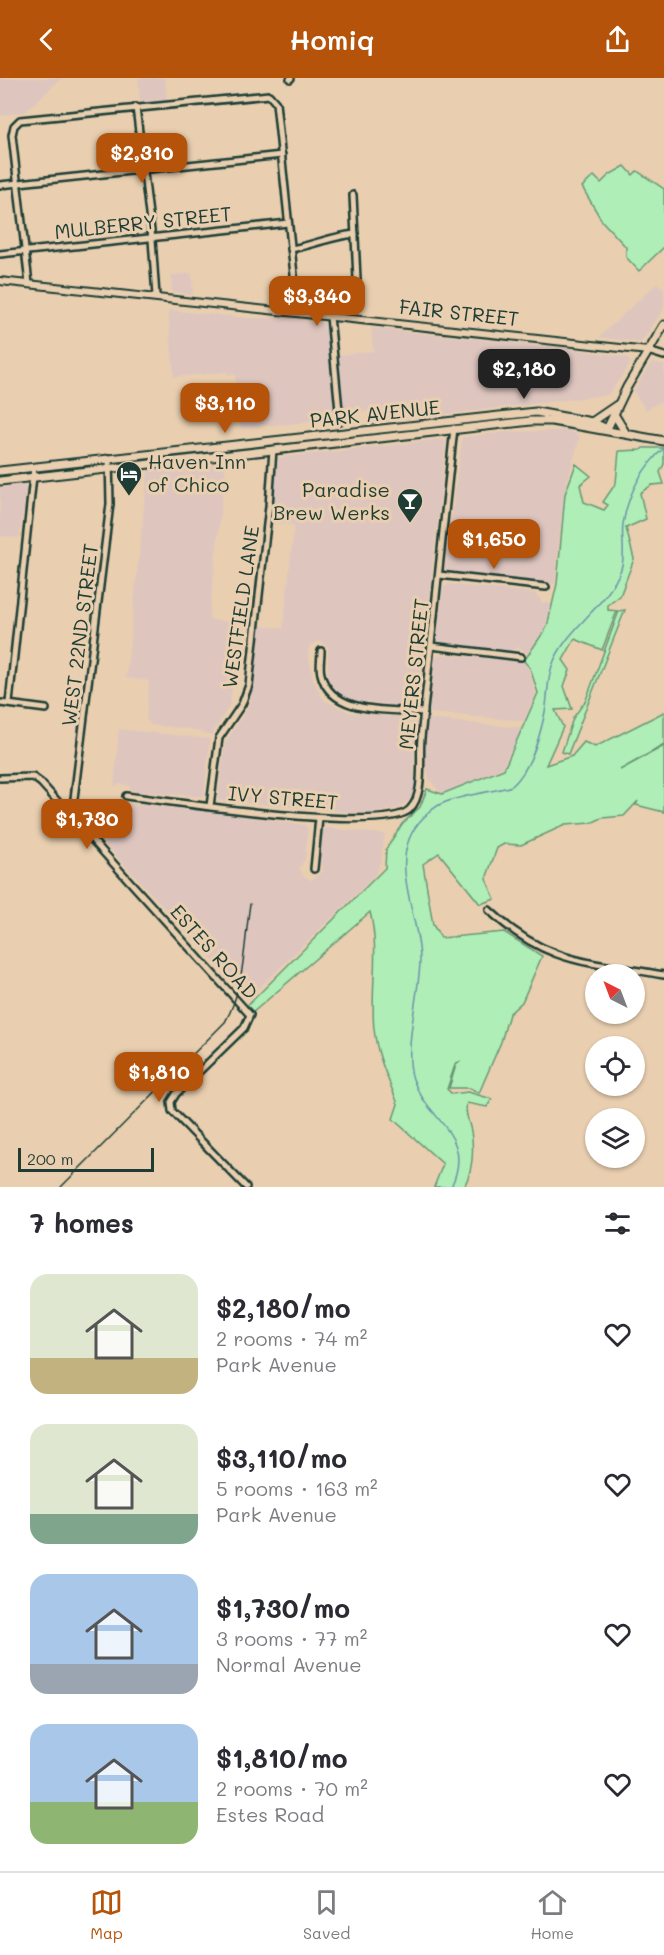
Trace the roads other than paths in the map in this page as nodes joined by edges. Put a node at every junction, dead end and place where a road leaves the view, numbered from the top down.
1 (135, 107) junction
2 (282, 155) junction
3 (144, 172) junction
4 (18, 184) junction
5 (0, 185) edge
6 (353, 195) dead end
7 (288, 223) junction
8 (355, 234) junction
9 (152, 239) junction
10 (291, 249) junction
11 (25, 250) junction
12 (0, 254) edge
13 (357, 279) dead end
14 (0, 281) edge
15 (28, 284) junction
16 (156, 296) junction
17 (298, 313) junction
18 (330, 316) junction
19 (664, 325) edge
20 (648, 351) junction
21 (664, 356) edge
22 (618, 404) junction
23 (614, 414) junction
24 (340, 421) dead end
25 (454, 422) junction
26 (592, 422) junction
27 (608, 429) junction
28 (454, 431) junction
29 (625, 432) junction
30 (272, 441) junction
31 (664, 441) edge
32 (273, 451) junction
33 (109, 458) junction
34 (34, 466) junction
35 (110, 468) junction
36 (0, 471) edge
37 (34, 477) junction
38 (0, 481) edge
39 (439, 575) junction
40 (546, 587) dead end
41 (431, 646) junction
42 (321, 651) dead end
43 (521, 657) dead end
44 (0, 703) edge
45 (9, 703) junction
46 (46, 709) dead end
47 (424, 712) junction
48 (0, 778) edge
49 (419, 785) joint
50 (126, 796) dead end
51 (210, 806) junction
52 (72, 815) junction
53 (319, 818) junction
54 (314, 869) dead end
55 (489, 910) dead end
56 (664, 975) edge
57 (246, 1187) edge

1 - 2 street
1 - 3 street
1 - 4 street
2 - 3 street
2 - 7 street
3 - 4 street
3 - 9 street
4 - 5 street
4 - 11 street
6 - 8 street
7 - 9 street, MULBERRY STREET
7 - 10 street
8 - 10 street
8 - 13 street
9 - 11 street, MULBERRY STREET
9 - 16 street
10 - 17 street
11 - 12 street, MULBERRY STREET
11 - 15 street
14 - 15 street, FAIR STREET
15 - 16 street, FAIR STREET
16 - 17 street, FAIR STREET
17 - 18 street, FAIR STREET
18 - 20 street, FAIR STREET
18 - 24 street
19 - 20 main road
20 - 21 street, FAIR STREET
20 - 22 main road
22 - 23 main road
22 - 26 main road
23 - 27 main road
23 - 29 main road
25 - 26 main road, PARK AVENUE
25 - 28 street, MEYERS STREET
25 - 30 main road, PARK AVENUE
26 - 27 main road, PARK AVENUE
27 - 28 main road, PARK AVENUE
27 - 29 main road
28 - 32 main road, PARK AVENUE
28 - 39 street, MEYERS STREET
29 - 31 main road
30 - 32 street, WESTFIELD LANE
30 - 33 main road, PARK AVENUE
32 - 35 main road, PARK AVENUE
32 - 51 street, WESTFIELD LANE
33 - 34 main road, PARK AVENUE
33 - 35 street, WEST 22ND STREET
34 - 36 main road, PARK AVENUE
34 - 37 street
35 - 37 main road, PARK AVENUE
35 - 52 street, WEST 22ND STREET
37 - 38 main road, PARK AVENUE
37 - 45 street
39 - 40 street
39 - 41 street, MEYERS STREET
41 - 43 street
41 - 47 street, MEYERS STREET
42 - 47 street
44 - 45 street
45 - 46 street
47 - 49 street, MEYERS STREET
48 - 52 street
49 - 53 street, IVY STREET
50 - 51 street, IVY STREET
51 - 53 street, IVY STREET
52 - 57 street, ESTES ROAD
53 - 54 street
55 - 56 street

